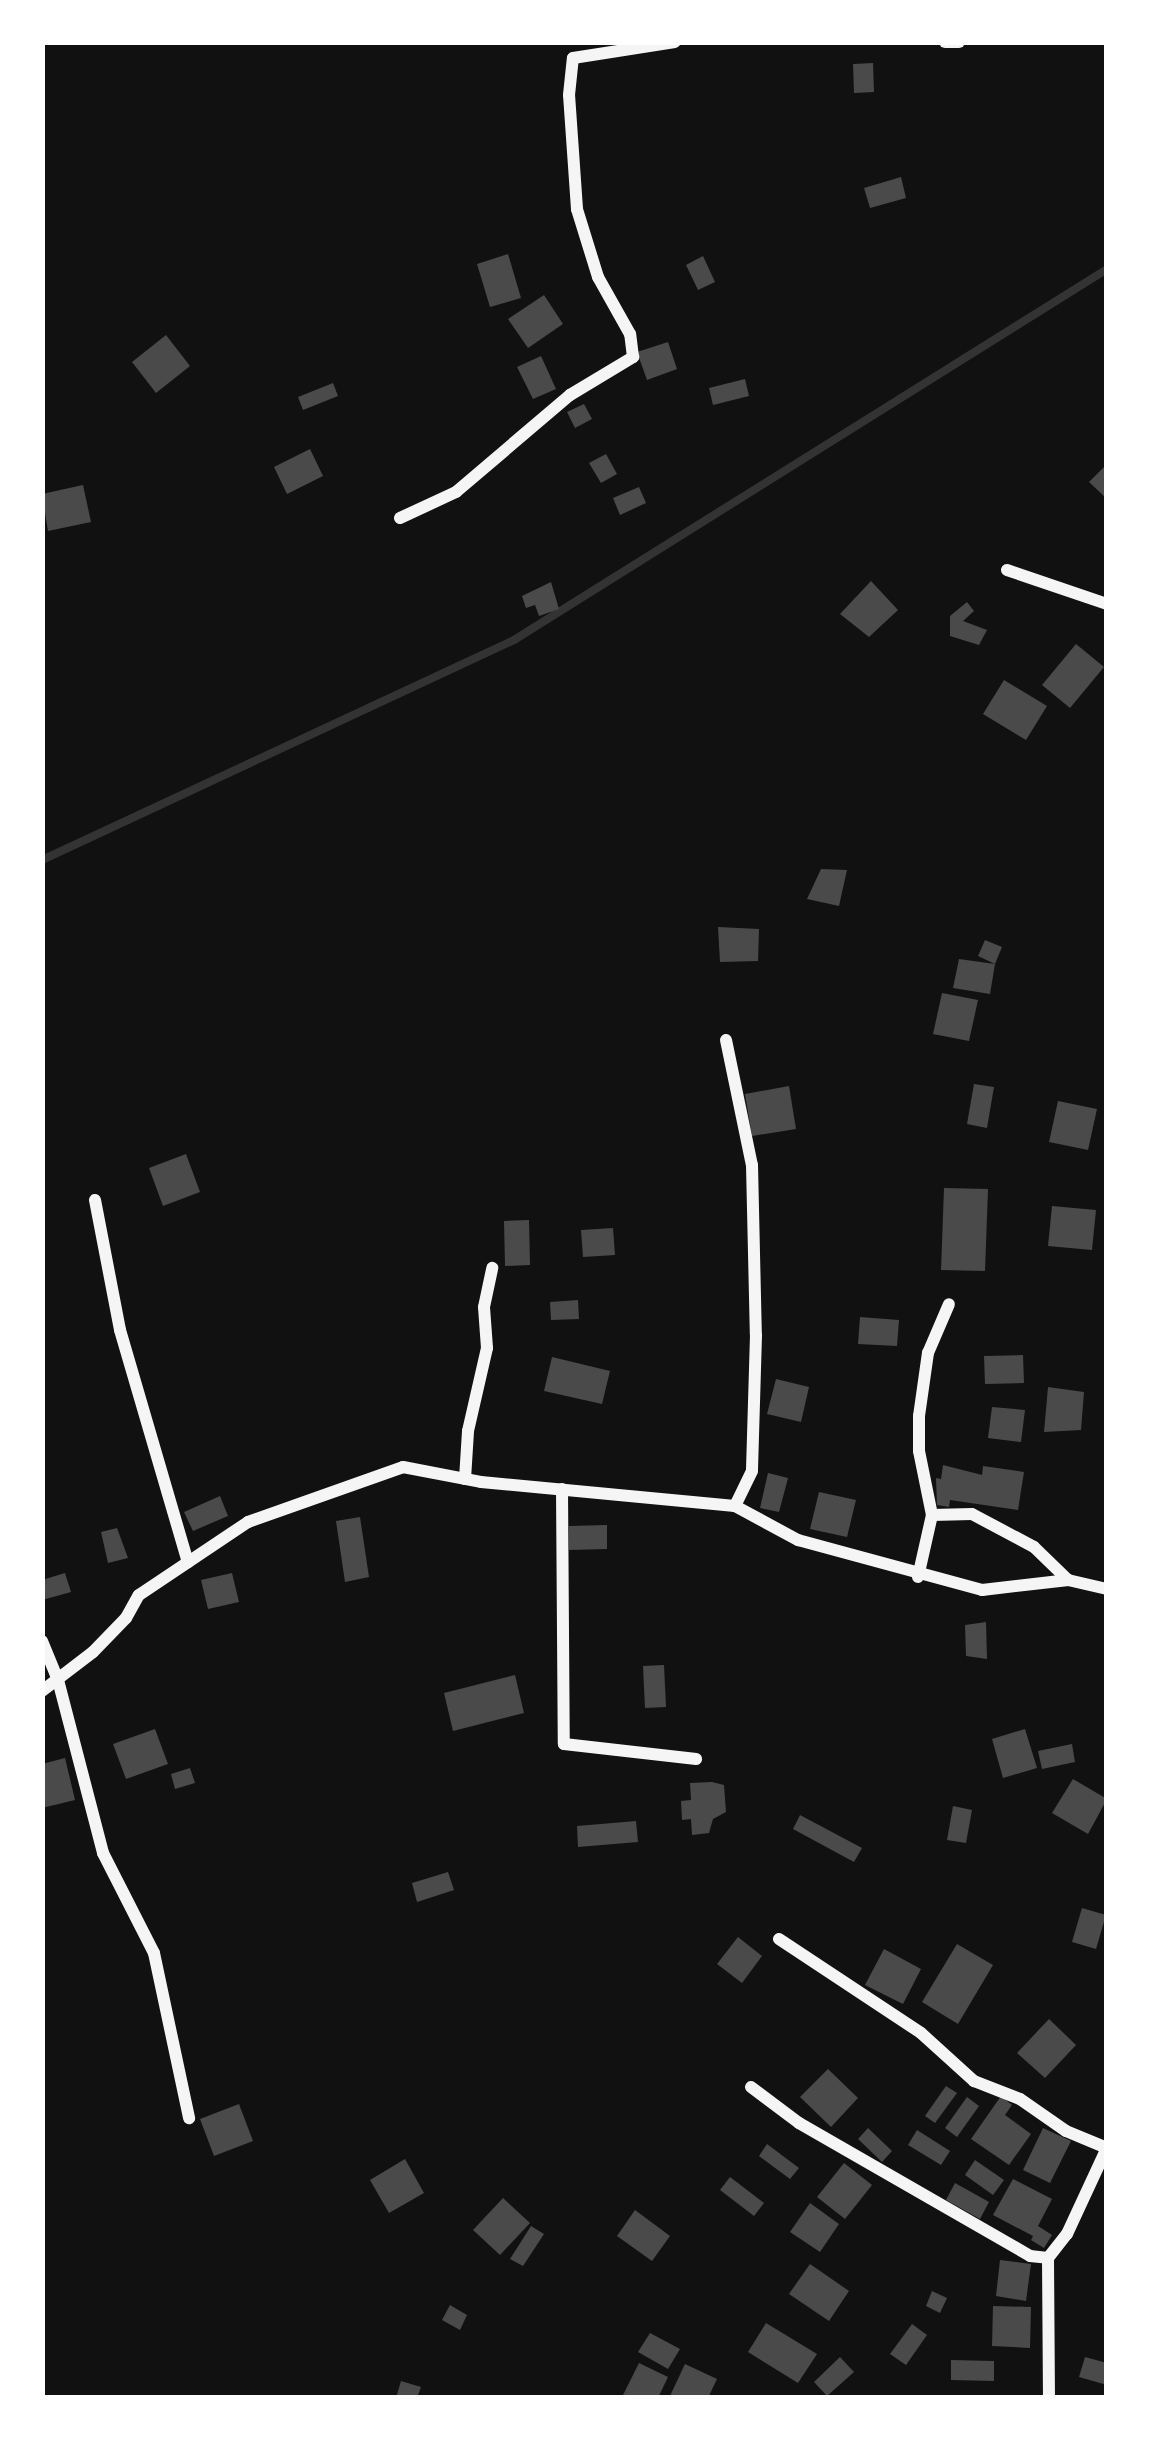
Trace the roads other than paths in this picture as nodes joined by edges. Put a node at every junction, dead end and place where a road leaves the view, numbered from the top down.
1 (675, 42) edge
2 (945, 42) edge
3 (959, 42) edge
4 (400, 518) dead end
5 (1007, 570) dead end
6 (1107, 604) edge
7 (726, 1040) dead end
8 (95, 1200) dead end
9 (492, 1268) dead end
10 (949, 1304) dead end
11 (465, 1479) junction
12 (562, 1489) junction
13 (735, 1506) junction
14 (932, 1515) junction
15 (188, 1562) junction
16 (918, 1576) junction
17 (1068, 1580) junction
18 (1107, 1589) edge
19 (42, 1641) edge
20 (58, 1680) junction
21 (42, 1691) edge
22 (696, 1759) dead end
23 (779, 1939) dead end
24 (751, 2086) dead end
25 (189, 2118) dead end
26 (1107, 2148) edge
27 (1048, 2258) junction
28 (1049, 2398) edge

1 - 4 street
2 - 3 street
5 - 6 street
7 - 13 street
8 - 15 street
9 - 11 street
10 - 14 street
11 - 12 street
11 - 15 street
12 - 13 street
12 - 22 street
13 - 16 street
14 - 16 street
14 - 17 street
15 - 20 street
16 - 17 street
17 - 18 street
19 - 20 street
20 - 21 street
20 - 25 street
23 - 26 street
24 - 27 street
26 - 27 street
27 - 28 street

